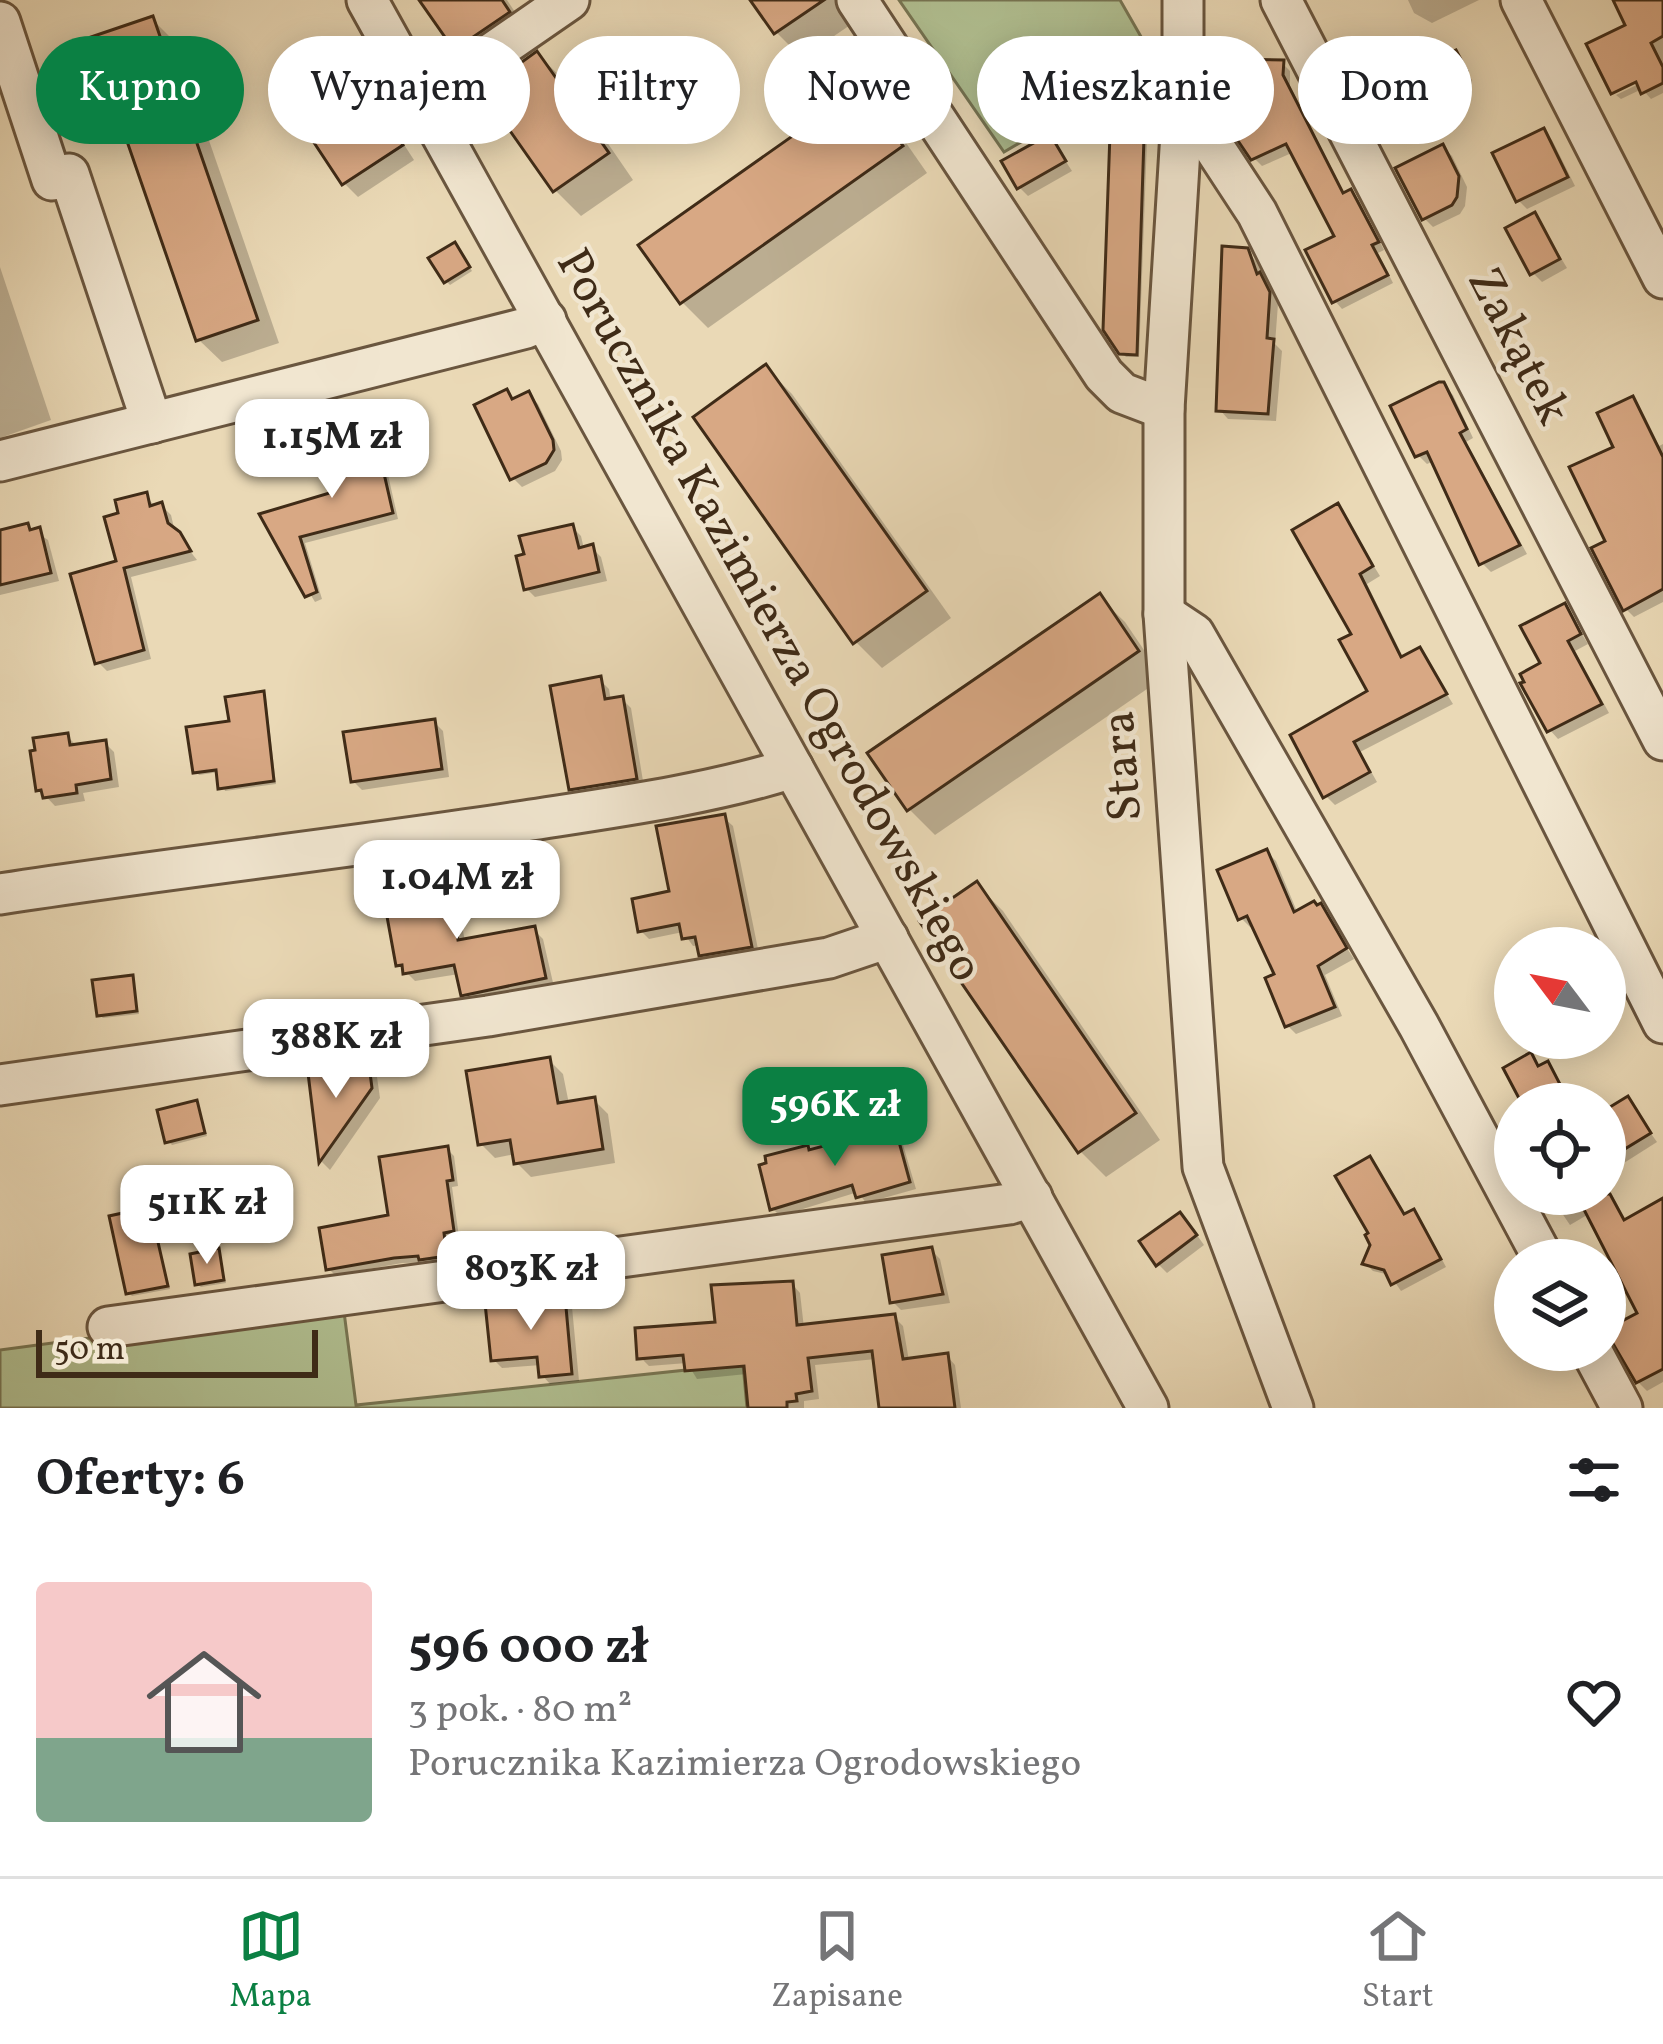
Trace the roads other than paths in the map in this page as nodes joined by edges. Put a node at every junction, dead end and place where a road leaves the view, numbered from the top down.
1 (367, 0) edge
2 (569, 0) edge
3 (856, 0) edge
4 (1183, 0) edge
5 (1281, 0) edge
6 (1520, 0) edge
7 (0, 22) edge
8 (388, 36) edge
9 (517, 36) edge
10 (1183, 36) edge
11 (448, 144) edge
12 (1181, 144) edge
13 (1212, 144) edge
14 (1663, 278) edge
15 (546, 320) junction
16 (1163, 409) junction
17 (152, 423) junction
18 (0, 461) edge
19 (1164, 614) junction
20 (1663, 740) edge
21 (794, 768) junction
22 (0, 894) edge
23 (888, 938) junction
24 (1663, 1023) edge
25 (0, 1085) edge
26 (1032, 1197) junction
27 (1533, 1239) edge
28 (108, 1328) dead end
29 (1603, 1371) edge
30 (1148, 1408) edge
31 (1293, 1408) edge
32 (1622, 1408) edge

1 - 8 street, Porucznika Kazimierza Ogrodowskiego
2 - 9 street
3 - 16 street
4 - 10 street, Stara
5 - 20 street, Zakątek
6 - 14 street
7 - 17 street
11 - 15 street, Porucznika Kazimierza Ogrodowskiego
12 - 16 street, Stara
13 - 24 street
15 - 17 street
15 - 21 street, Porucznika Kazimierza Ogrodowskiego
16 - 19 street, Stara
17 - 18 street
19 - 27 street
19 - 31 street, Stara
21 - 22 street
21 - 23 street, Porucznika Kazimierza Ogrodowskiego
23 - 25 street
23 - 26 street, Porucznika Kazimierza Ogrodowskiego
26 - 28 street
26 - 30 street, Porucznika Kazimierza Ogrodowskiego
29 - 32 street

